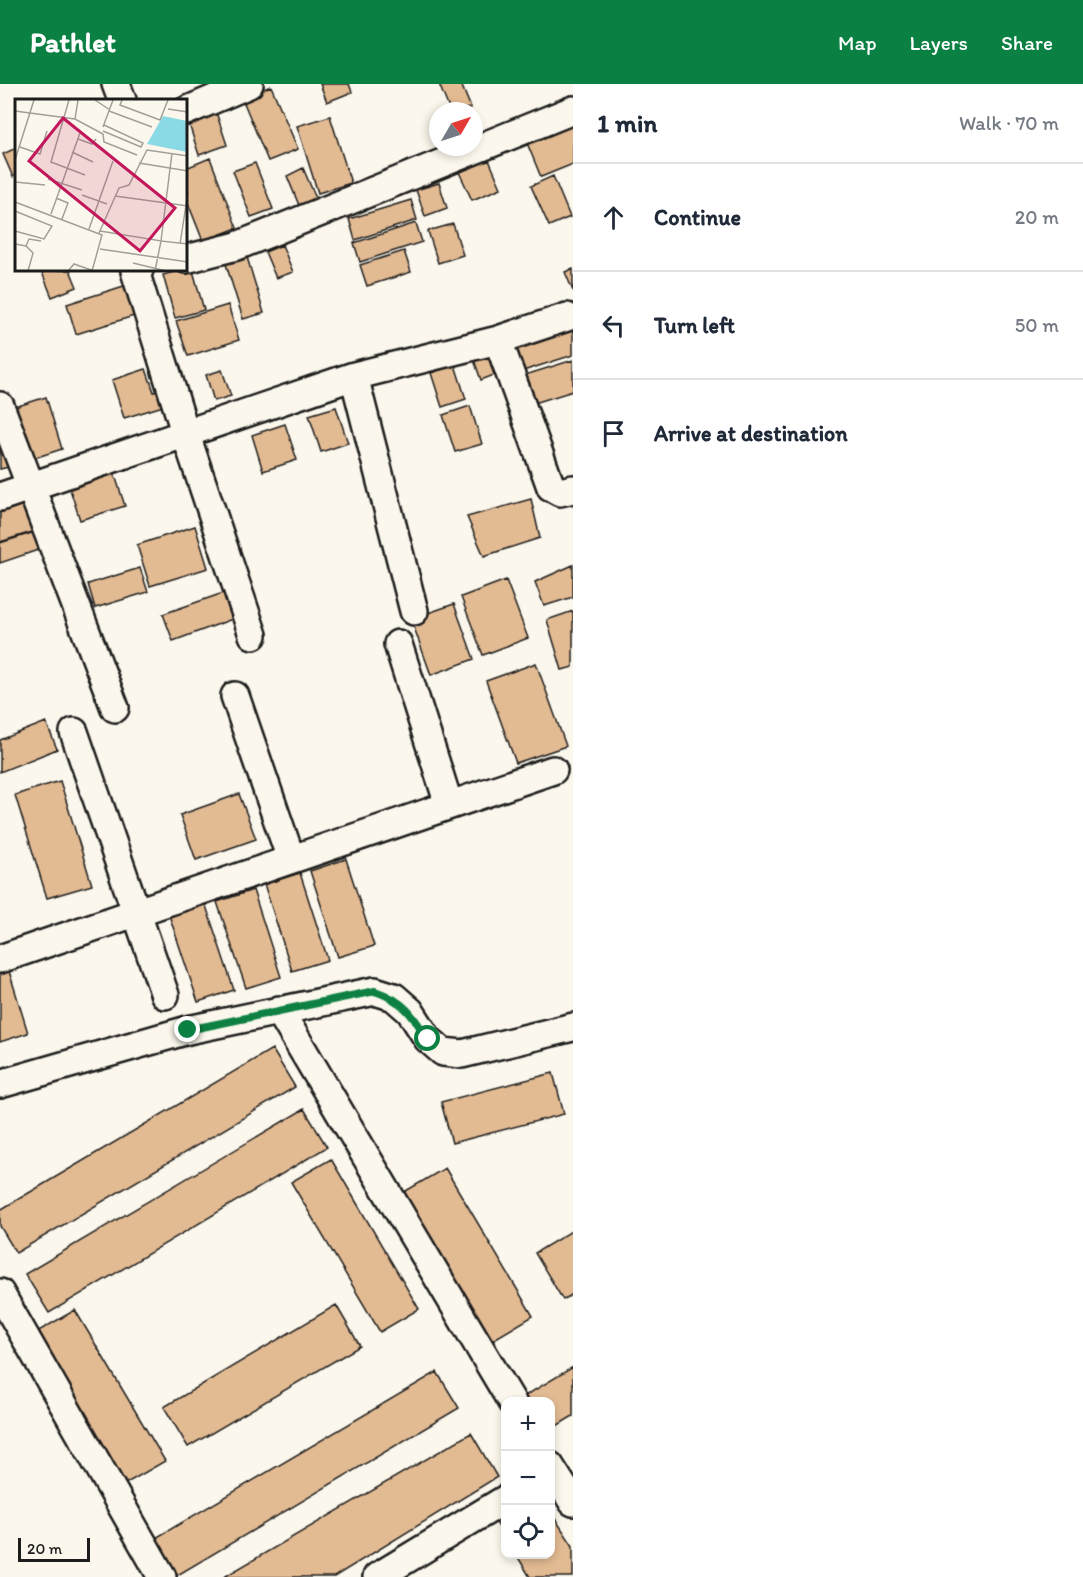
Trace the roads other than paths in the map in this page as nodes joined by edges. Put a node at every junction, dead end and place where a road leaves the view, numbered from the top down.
1 (116, 84) edge
2 (249, 84) edge
3 (122, 99) edge
4 (188, 110) edge
5 (573, 110) edge
6 (188, 258) edge
7 (135, 272) edge
8 (567, 317) dead end
9 (498, 340) junction
10 (354, 376) junction
11 (0, 406) edge
12 (185, 432) junction
13 (31, 484) junction
14 (573, 489) edge
15 (0, 497) edge
16 (414, 610) dead end
17 (253, 635) dead end
18 (398, 644) dead end
19 (235, 696) dead end
20 (115, 708) dead end
21 (74, 732) dead end
22 (553, 770) dead end
23 (449, 805) junction
24 (291, 859) junction
25 (135, 913) junction
26 (0, 959) edge
27 (165, 995) dead end
28 (279, 1010) junction
29 (573, 1027) edge
30 (0, 1084) edge
31 (0, 1293) edge
32 (510, 1397) edge
33 (557, 1466) edge
34 (501, 1502) edge
35 (573, 1502) edge
36 (162, 1577) edge
37 (377, 1577) edge

1 - 3 street
2 - 4 street
5 - 6 street
7 - 12 street
8 - 9 street
9 - 10 street
9 - 14 street
10 - 12 street
10 - 16 street
11 - 13 street
12 - 13 street
12 - 17 street
13 - 15 street
13 - 20 street
18 - 23 street
19 - 24 street
21 - 25 street
22 - 23 street
23 - 24 street
24 - 25 street
25 - 26 street
25 - 27 street
28 - 29 street
28 - 30 street
28 - 32 street
31 - 36 street
33 - 35 street
34 - 37 street

